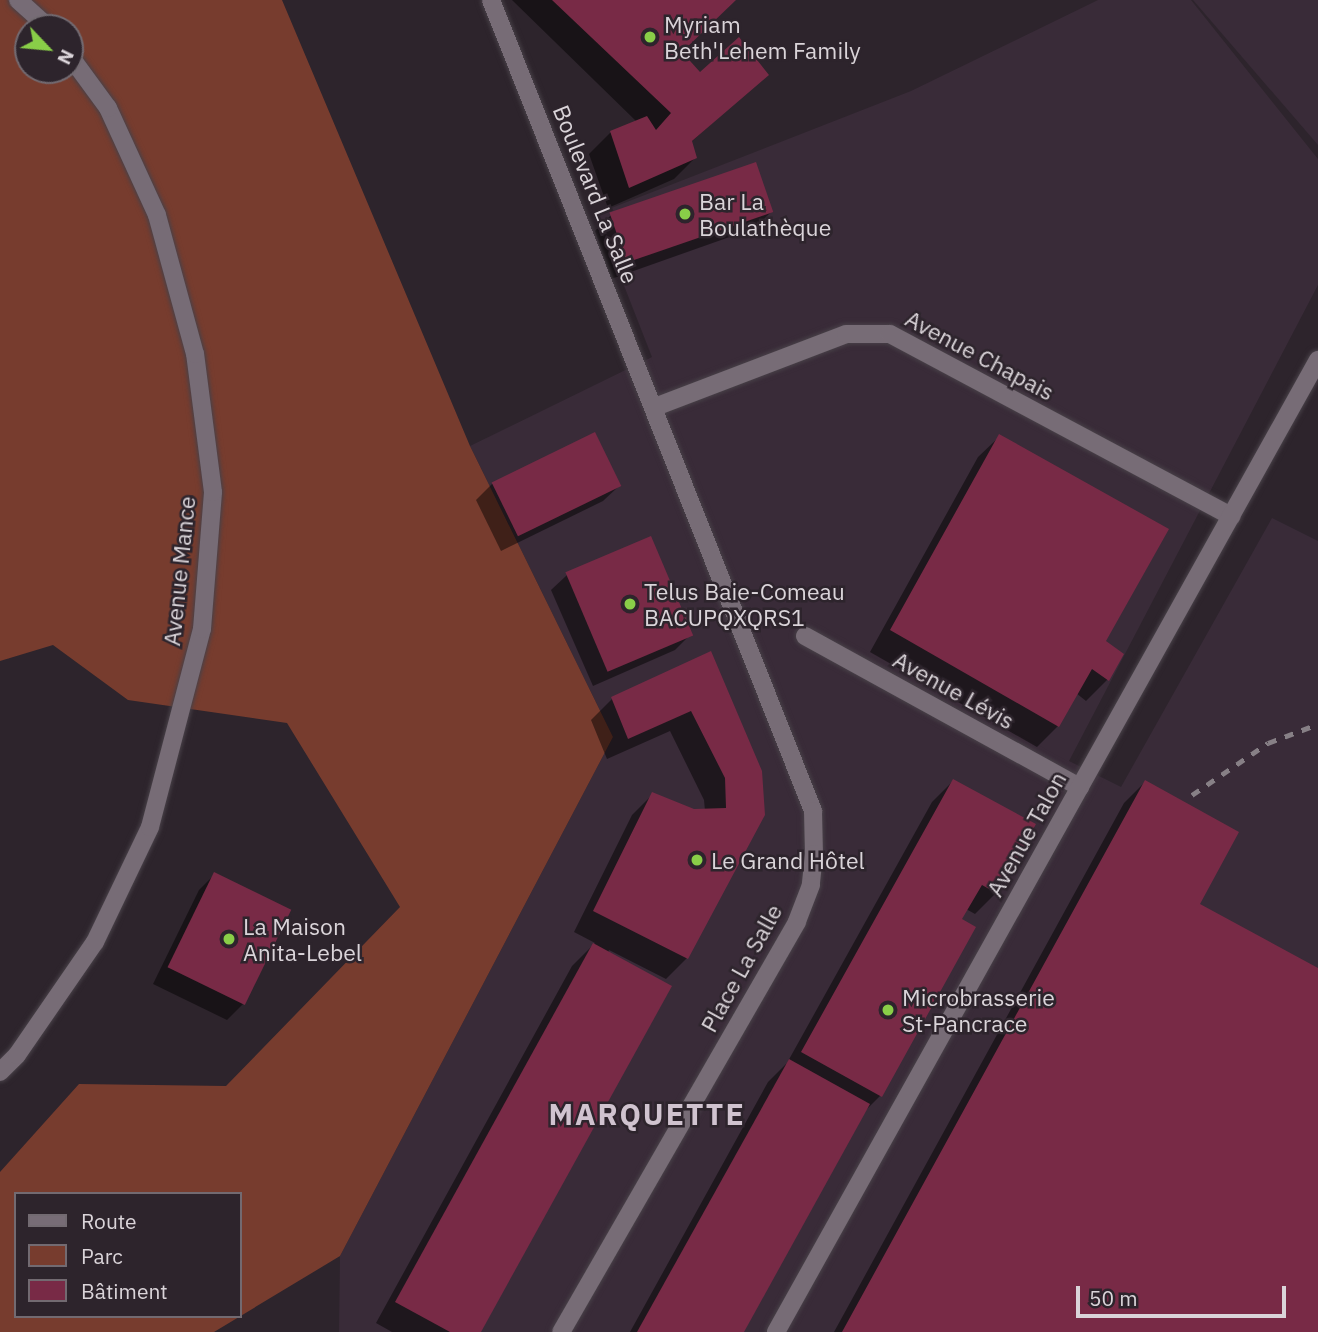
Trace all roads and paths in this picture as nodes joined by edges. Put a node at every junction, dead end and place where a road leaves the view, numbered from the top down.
1 (18, 0) edge
2 (491, 0) edge
3 (34, 14) edge
4 (84, 75) edge
5 (1318, 360) edge
6 (655, 407) junction
7 (1231, 516) junction
8 (805, 636) dead end
9 (1080, 787) junction
10 (0, 1072) edge
11 (561, 1332) edge
12 (776, 1332) edge

1 - 3 street
2 - 6 street, Boulevard La Salle
4 - 10 street, Avenue Mance
5 - 7 street, Avenue Talon
6 - 7 street, Avenue Chapais
6 - 11 street, Place La Salle
7 - 9 street, Avenue Talon
8 - 9 street, Avenue Lévis
9 - 12 street, Avenue Talon

